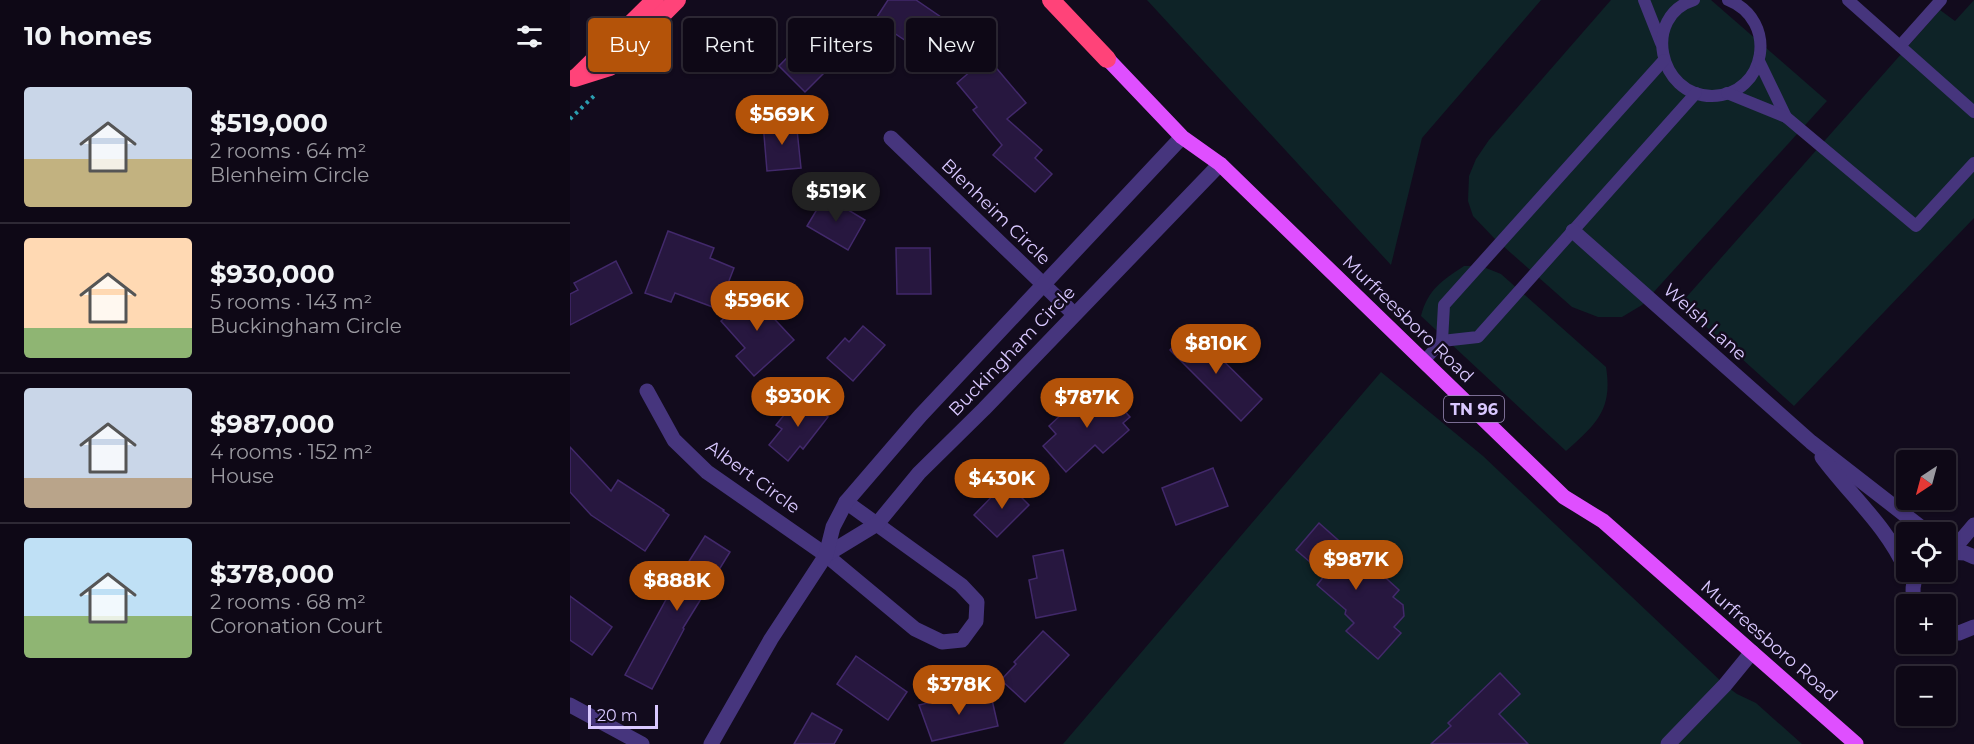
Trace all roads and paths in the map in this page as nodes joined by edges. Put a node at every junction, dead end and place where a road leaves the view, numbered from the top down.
1 (655, 0) edge
2 (677, 0) edge
3 (1051, 0) edge
4 (1056, 0) edge
5 (1644, 0) edge
6 (1694, 0) edge
7 (1728, 0) edge
8 (1848, 0) edge
9 (1941, 0) edge
10 (1662, 43) junction
11 (1900, 46) junction
12 (1107, 59) junction
13 (1664, 60) junction
14 (1759, 61) junction
15 (572, 81) edge
16 (1696, 93) junction
17 (1727, 93) junction
18 (1974, 112) edge
19 (1786, 117) junction
20 (1182, 137) junction
21 (891, 138) dead end
22 (1974, 163) edge
23 (1220, 164) junction
24 (1573, 231) junction
25 (1045, 286) junction
26 (1074, 314) junction
27 (1442, 341) junction
28 (1424, 362) junction
29 (647, 391) dead end
30 (1811, 442) junction
31 (846, 502) junction
32 (1913, 522) edge
33 (877, 524) junction
34 (1974, 525) edge
35 (1956, 542) edge
36 (1896, 548) edge
37 (1956, 552) edge
38 (826, 555) junction
39 (1974, 557) edge
40 (1973, 628) edge
41 (1956, 633) edge
42 (1752, 652) junction
43 (570, 705) edge
44 (642, 744) edge
45 (711, 744) edge
46 (1668, 744) edge
47 (1856, 744) edge

1 - 15 highway
2 - 15 highway
3 - 12 highway
4 - 12 main road, Murfreesboro Road / TN 96
5 - 10 lane
6 - 10 lane
7 - 14 lane
8 - 11 lane
9 - 11 lane
10 - 13 lane
11 - 18 lane
12 - 20 main road, Murfreesboro Road / TN 96
13 - 16 lane
13 - 27 lane
14 - 17 lane
14 - 19 lane
16 - 17 lane
16 - 24 lane
17 - 19 lane
19 - 22 lane
20 - 23 main road, Murfreesboro Road / TN 96
20 - 25 street, Buckingham Circle
21 - 25 street, Blenheim Circle
23 - 26 street, Buckingham Circle
23 - 28 main road, Murfreesboro Road / TN 96
24 - 27 lane
24 - 30 street, Welsh Lane
25 - 26 street, Blenheim Circle
25 - 31 street, Buckingham Circle
26 - 33 street, Buckingham Circle
27 - 28 lane
28 - 42 main road, Murfreesboro Road / TN 96
29 - 38 street, Albert Circle
30 - 32 street, Welsh Lane
30 - 36 street, Welsh Lane
31 - 33 street
31 - 38 street, Buckingham Circle
33 - 38 street, Buckingham Circle
33 - 38 street, Albert Circle
34 - 35 street
37 - 39 street
38 - 45 street, Buckingham Circle
40 - 41 street
42 - 46 street
42 - 47 main road, Murfreesboro Road / TN 96
43 - 44 street

